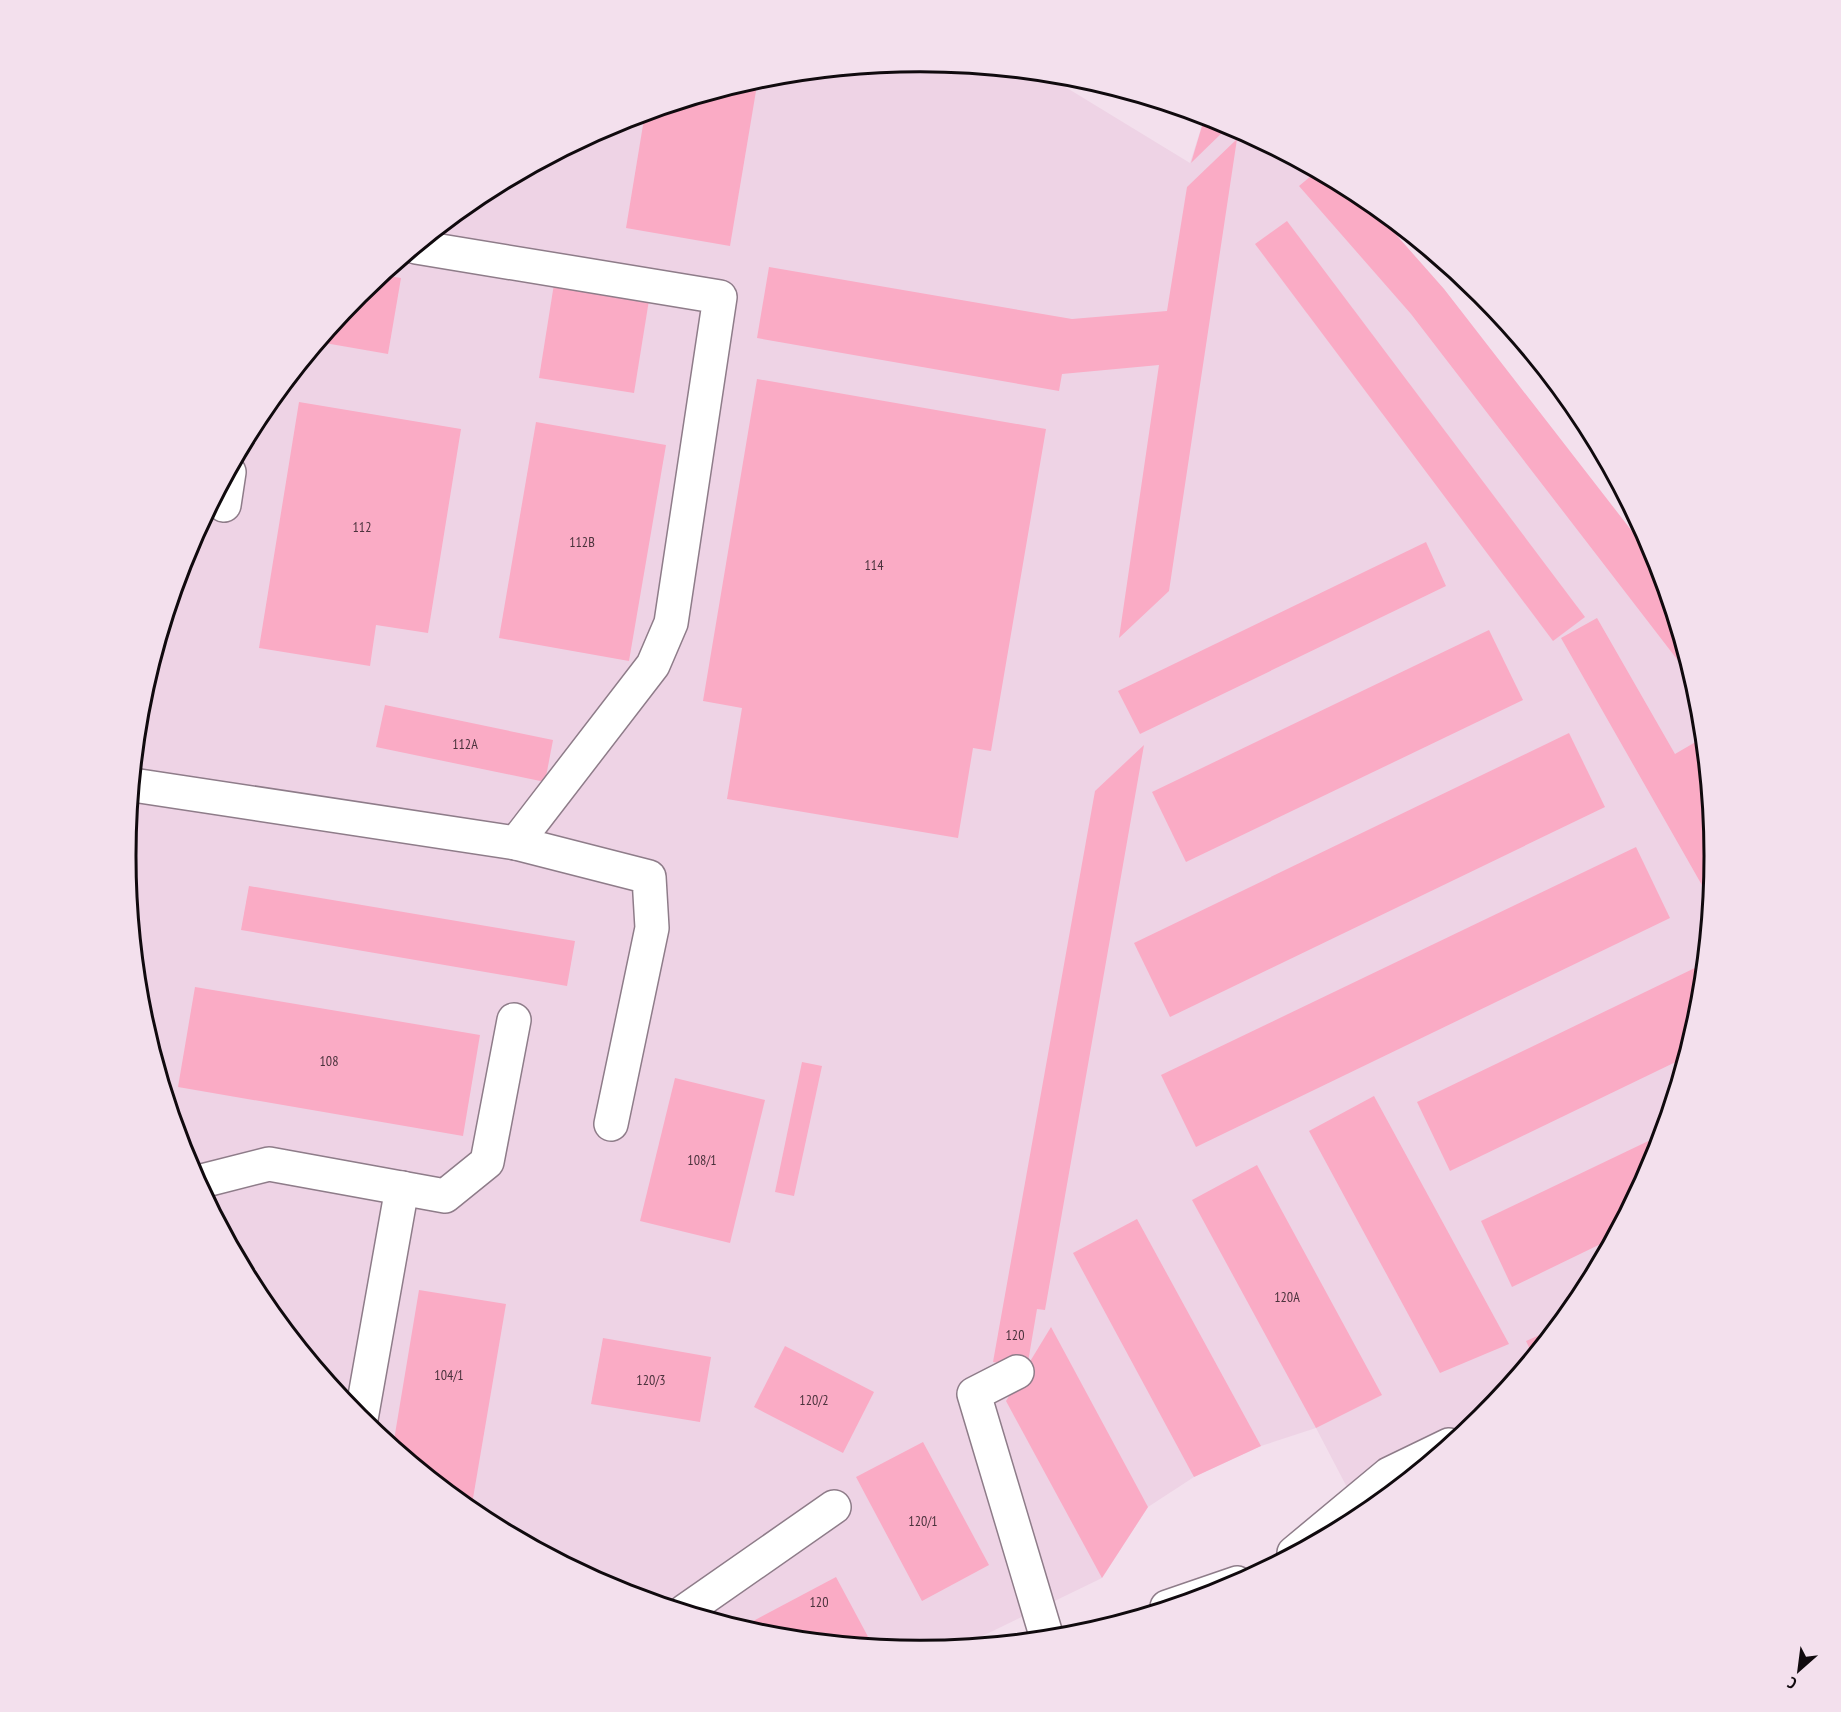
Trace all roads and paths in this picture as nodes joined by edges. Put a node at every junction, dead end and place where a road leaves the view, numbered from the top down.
1 (426, 249) edge
2 (226, 492) edge
3 (224, 505) dead end
4 (140, 786) edge
5 (516, 843) junction
6 (514, 1020) dead end
7 (611, 1124) dead end
8 (207, 1180) edge
9 (402, 1188) junction
10 (1017, 1372) dead end
11 (363, 1407) edge
12 (1421, 1459) edge
13 (834, 1506) dead end
14 (1326, 1526) edge
15 (693, 1605) edge
16 (1044, 1630) edge

1 - 5 street
2 - 3 street
4 - 5 street
5 - 7 street
6 - 9 street
8 - 9 street
9 - 11 street
10 - 16 street
12 - 14 street
13 - 15 street

